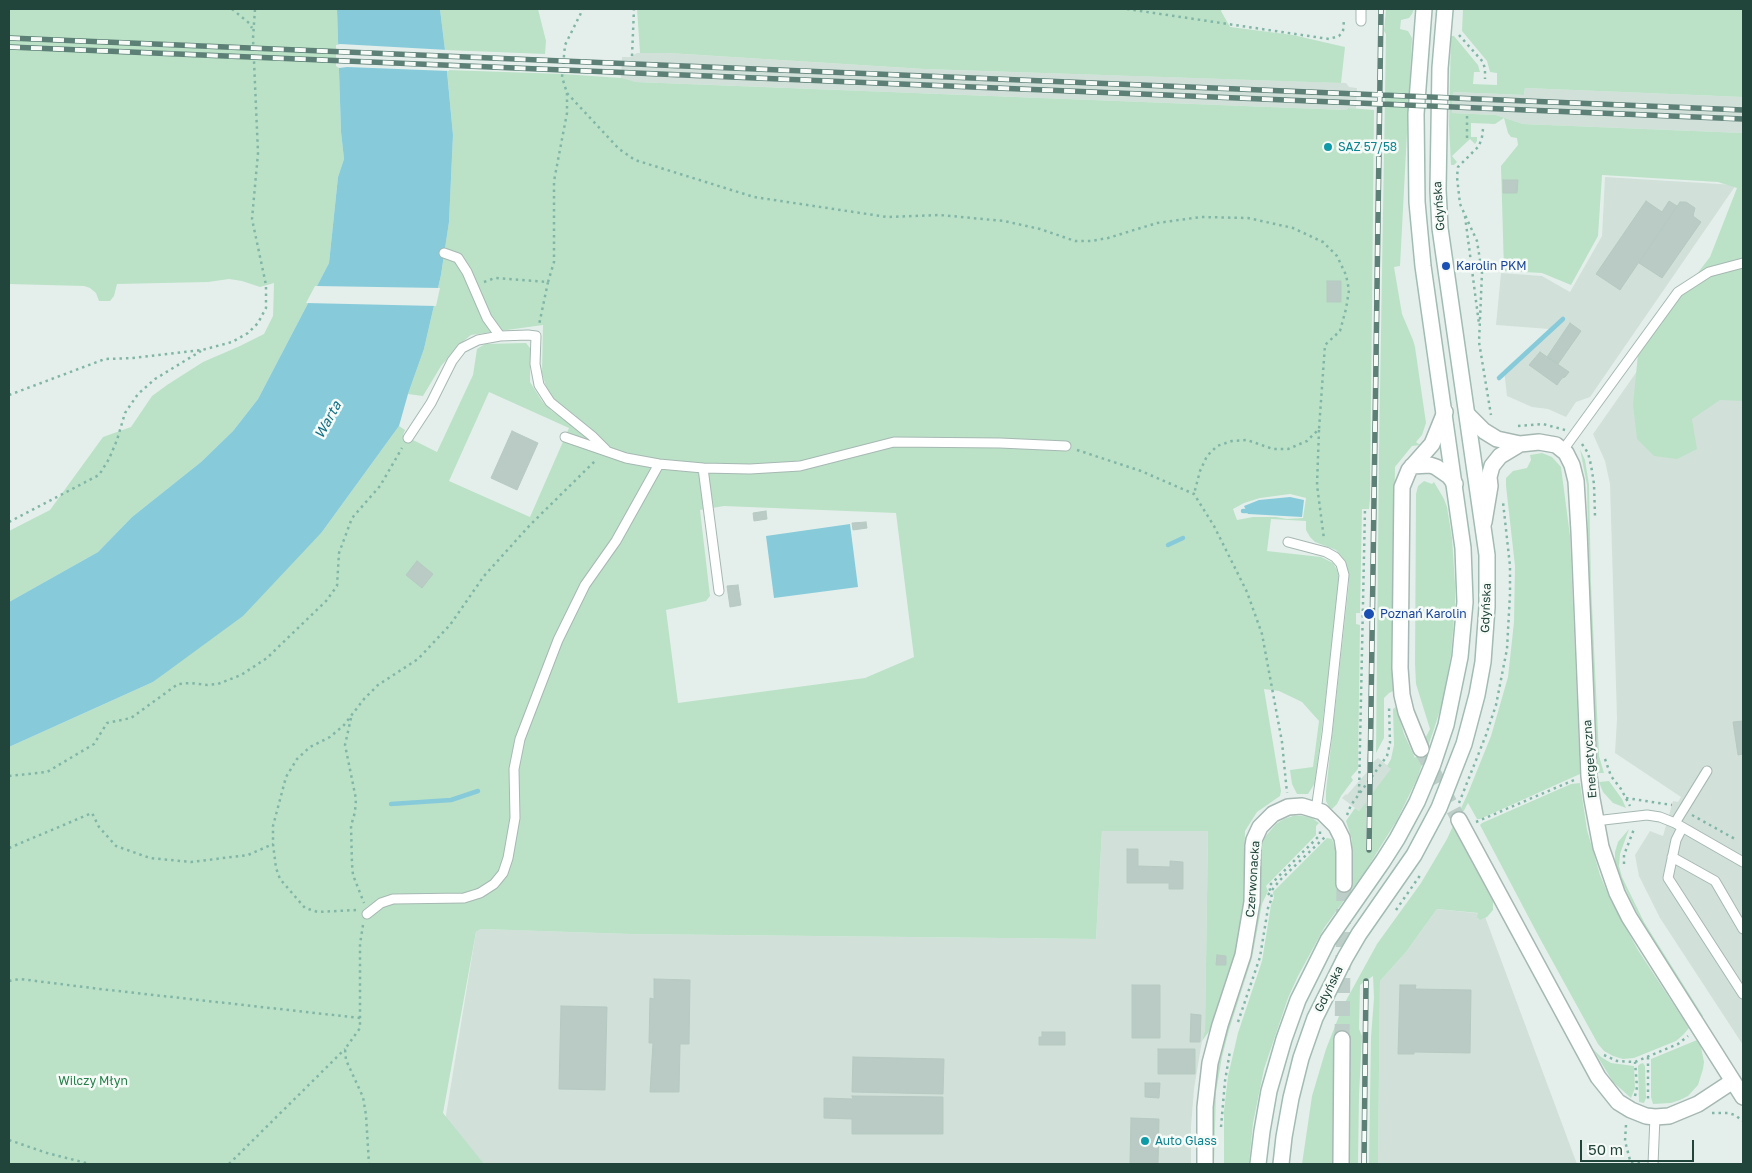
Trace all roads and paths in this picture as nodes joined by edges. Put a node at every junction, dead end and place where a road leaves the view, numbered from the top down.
1 (232, 9) edge
2 (256, 9) edge
3 (583, 9) edge
4 (634, 9) edge
5 (1127, 9) edge
6 (1361, 9) edge
7 (1424, 9) edge
8 (1445, 9) edge
9 (1344, 20) dead end
10 (1361, 21) dead end
11 (253, 29) junction
12 (1458, 33) dead end
13 (632, 56) dead end
14 (1485, 79) dead end
15 (566, 93) junction
16 (1467, 113) dead end
17 (1483, 129) dead end
18 (1466, 138) dead end
19 (1464, 213) junction
20 (444, 253) dead end
21 (1743, 263) edge
22 (548, 282) junction
23 (473, 286) junction
24 (500, 336) junction
25 (536, 336) junction
26 (202, 350) junction
27 (9, 395) edge
28 (1445, 412) junction
29 (1468, 414) junction
30 (1518, 426) dead end
31 (1319, 429) junction
32 (1573, 435) junction
33 (565, 436) dead end
34 (408, 438) joint
35 (1520, 444) junction
36 (1066, 446) joint
37 (606, 450) junction
38 (1563, 450) junction
39 (659, 464) junction
40 (1412, 466) junction
41 (704, 468) junction
42 (1455, 484) junction
43 (1194, 494) junction
44 (1365, 509) dead end
45 (9, 522) edge
46 (1595, 524) dead end
47 (1484, 526) junction
48 (1288, 542) dead end
49 (1326, 552) junction
50 (719, 591) dead end
51 (1402, 695) junction
52 (352, 717) junction
53 (1420, 749) tunnel mouth
54 (1604, 755) dead end
55 (1707, 771) dead end
56 (9, 776) edge
57 (1570, 782) dead end
58 (1359, 794) junction
59 (1351, 805) junction
60 (1288, 807) junction
61 (1316, 810) junction
62 (1342, 811) dead end
63 (1633, 816) junction
64 (1342, 819) dead end
65 (1459, 820) tunnel mouth
66 (1595, 821) junction
67 (1474, 823) dead end
68 (1323, 826) dead end
69 (1679, 826) junction
70 (1329, 833) dead end
71 (273, 844) junction
72 (9, 848) edge
73 (1672, 857) junction
74 (1743, 862) edge
75 (1625, 871) dead end
76 (1344, 884) tunnel mouth
77 (1270, 892) junction
78 (1267, 898) dead end
79 (1265, 902) dead end
80 (367, 914) junction
81 (1743, 929) edge
82 (9, 981) edge
83 (1743, 994) edge
84 (360, 1018) junction
85 (1238, 1024) dead end
86 (1233, 1025) dead end
87 (1698, 1028) junction
88 (1342, 1039) tunnel mouth
89 (1232, 1044) dead end
90 (1599, 1049) dead end
91 (345, 1050) junction
92 (1648, 1057) junction
93 (1733, 1081) junction
94 (1743, 1097) edge
95 (1709, 1114) dead end
96 (1650, 1116) junction
97 (1743, 1120) edge
98 (1221, 1128) dead end
99 (9, 1140) edge
100 (1631, 1163) edge
101 (1653, 1163) edge
102 (90, 1164) edge
103 (229, 1164) edge
104 (369, 1164) edge
105 (1205, 1164) edge
106 (1258, 1164) edge
107 (1281, 1164) edge
108 (1341, 1164) edge

1 - 11 path
2 - 11 path
3 - 15 path
4 - 13 path
5 - 9 path
6 - 10 lane
7 - 28 main road, Gdyńska
8 - 29 main road, Gdyńska
11 - 26 path
12 - 14 path
15 - 22 path
15 - 31 path
16 - 18 path
17 - 19 path
19 - 19 path
20 - 23 lane
21 - 32 lane
22 - 23 path
22 - 25 path
23 - 24 lane
24 - 25 lane
24 - 34 lane
25 - 37 lane
26 - 27 path
26 - 45 path
28 - 40 main road
28 - 42 main road, Gdyńska
29 - 35 main road
29 - 47 main road, Gdyńska
30 - 32 path
31 - 43 path
31 - 49 path
32 - 38 lane
32 - 46 path
33 - 37 lane
34 - 56 path
35 - 38 main road
35 - 47 main road
36 - 41 lane
36 - 43 path
37 - 39 lane
37 - 52 path
38 - 66 main road, Energetyczna
39 - 41 lane
39 - 80 lane
40 - 42 main road
40 - 51 main road
41 - 50 lane
42 - 106 main road, Gdyńska
43 - 60 path
44 - 58 path
47 - 107 main road, Gdyńska
48 - 49 lane
49 - 61 lane
51 - 53 main road
51 - 58 path
52 - 71 path
52 - 80 path
54 - 63 path
55 - 69 lane
57 - 67 path
58 - 59 path
59 - 62 path
59 - 64 path
60 - 61 main road
60 - 105 main road, Czerwonacka
61 - 76 main road
63 - 66 lane
63 - 69 lane
63 - 75 path
65 - 96 main road
66 - 87 main road, Energetyczna
68 - 77 path
69 - 73 lane
69 - 74 lane
70 - 77 path
71 - 72 path
71 - 80 path
73 - 81 lane
73 - 83 lane
77 - 78 path
77 - 85 path
79 - 86 path
80 - 84 path
82 - 84 path
84 - 91 path
87 - 92 path
87 - 93 main road, Energetyczna
88 - 108 main road
89 - 98 path
90 - 92 path
91 - 103 path
91 - 104 path
92 - 96 path
93 - 94 main road, Energetyczna
93 - 96 main road
95 - 97 path
96 - 101 lane
99 - 102 path
100 - 101 path

